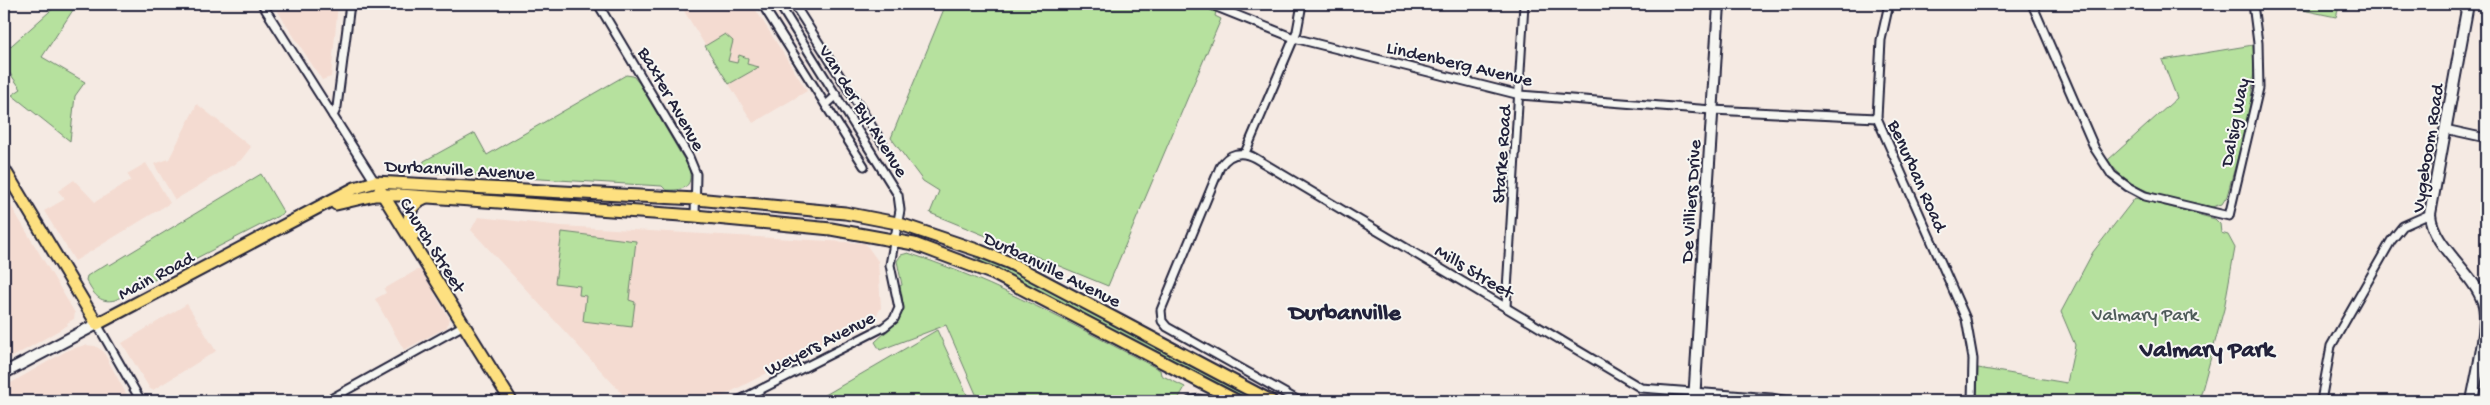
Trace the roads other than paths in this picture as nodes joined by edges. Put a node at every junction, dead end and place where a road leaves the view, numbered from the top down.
1 (262, 4) edge
2 (350, 4) edge
3 (598, 4) edge
4 (762, 4) edge
5 (779, 4) edge
6 (794, 4) edge
7 (1209, 4) edge
8 (1302, 4) edge
9 (1524, 4) edge
10 (1718, 4) edge
11 (1889, 4) edge
12 (2032, 4) edge
13 (2254, 4) edge
14 (2468, 4) edge
15 (1294, 38) junction
16 (837, 95) junction
17 (1520, 95) junction
18 (826, 105) junction
19 (1712, 110) junction
20 (334, 116) junction
21 (1877, 118) junction
22 (2445, 129) junction
23 (2486, 138) edge
24 (883, 144) dead end
25 (1245, 153) junction
26 (864, 166) dead end
27 (4, 170) edge
28 (375, 182) junction
29 (383, 195) junction
30 (428, 196) junction
31 (696, 199) junction
32 (324, 206) junction
33 (2430, 214) junction
34 (695, 216) junction
35 (897, 223) junction
36 (894, 240) junction
37 (422, 258) junction
38 (2485, 303) edge
39 (1506, 307) junction
40 (97, 324) junction
41 (464, 325) junction
42 (4, 374) edge
43 (1694, 397) edge
44 (1778, 400) edge
45 (141, 401) edge
46 (327, 401) edge
47 (510, 401) edge
48 (738, 401) edge
49 (1190, 401) edge
50 (1208, 401) edge
51 (1237, 401) edge
52 (1272, 401) edge
53 (1299, 401) edge
54 (1788, 401) edge
55 (1972, 401) edge
56 (2321, 401) edge
57 (2472, 401) edge

1 - 20 street, Church Street
2 - 20 street
3 - 31 street, Baxter Avenue
4 - 18 street
5 - 16 street, Van der Byl Avenue
6 - 24 street, Van der Byl Avenue
7 - 15 street, Lindenberg Avenue
8 - 15 street
9 - 17 street, Starke Road
10 - 19 street, De Villiers Drive
11 - 21 street
12 - 13 street, Dalsig Way
14 - 22 street, Vygeboom Road
15 - 17 street, Lindenberg Avenue
15 - 25 street
16 - 18 street
16 - 35 street, Van der Byl Avenue
17 - 19 street, Lindenberg Avenue
17 - 39 street, Starke Road
18 - 26 street
19 - 21 street, Benurban Road
19 - 43 street, De Villiers Drive
20 - 28 street, Church Street
21 - 55 street, Benurban Road
22 - 23 street
22 - 33 street, Vygeboom Road
25 - 39 street, Mills Street
25 - 53 street
27 - 40 main road
28 - 29 main road, Church Street
28 - 31 main road, Durbanville Avenue
28 - 32 main road, Durbanville Avenue
29 - 30 main road, Durbanville Avenue
29 - 32 main road, Durbanville Avenue
29 - 37 main road, Church Street
30 - 34 main road, Durbanville Avenue
30 - 37 main road
31 - 34 street, Baxter Avenue
31 - 35 main road, Durbanville Avenue
32 - 40 main road, Main Road
33 - 38 street, Vygeboom Road
33 - 56 street
34 - 36 main road, Durbanville Avenue
35 - 36 street, Van der Byl Avenue
35 - 52 main road, Durbanville Avenue
36 - 48 street, Weyers Avenue
36 - 51 main road, Durbanville Avenue
37 - 41 main road, Church Street
38 - 57 street, Vygeboom Road
39 - 43 street, Mills Street
40 - 42 street, Main Road
40 - 45 street
41 - 46 street
41 - 47 main road, Church Street
43 - 44 street, Mills Street
44 - 54 street, Mills Street
49 - 50 street

